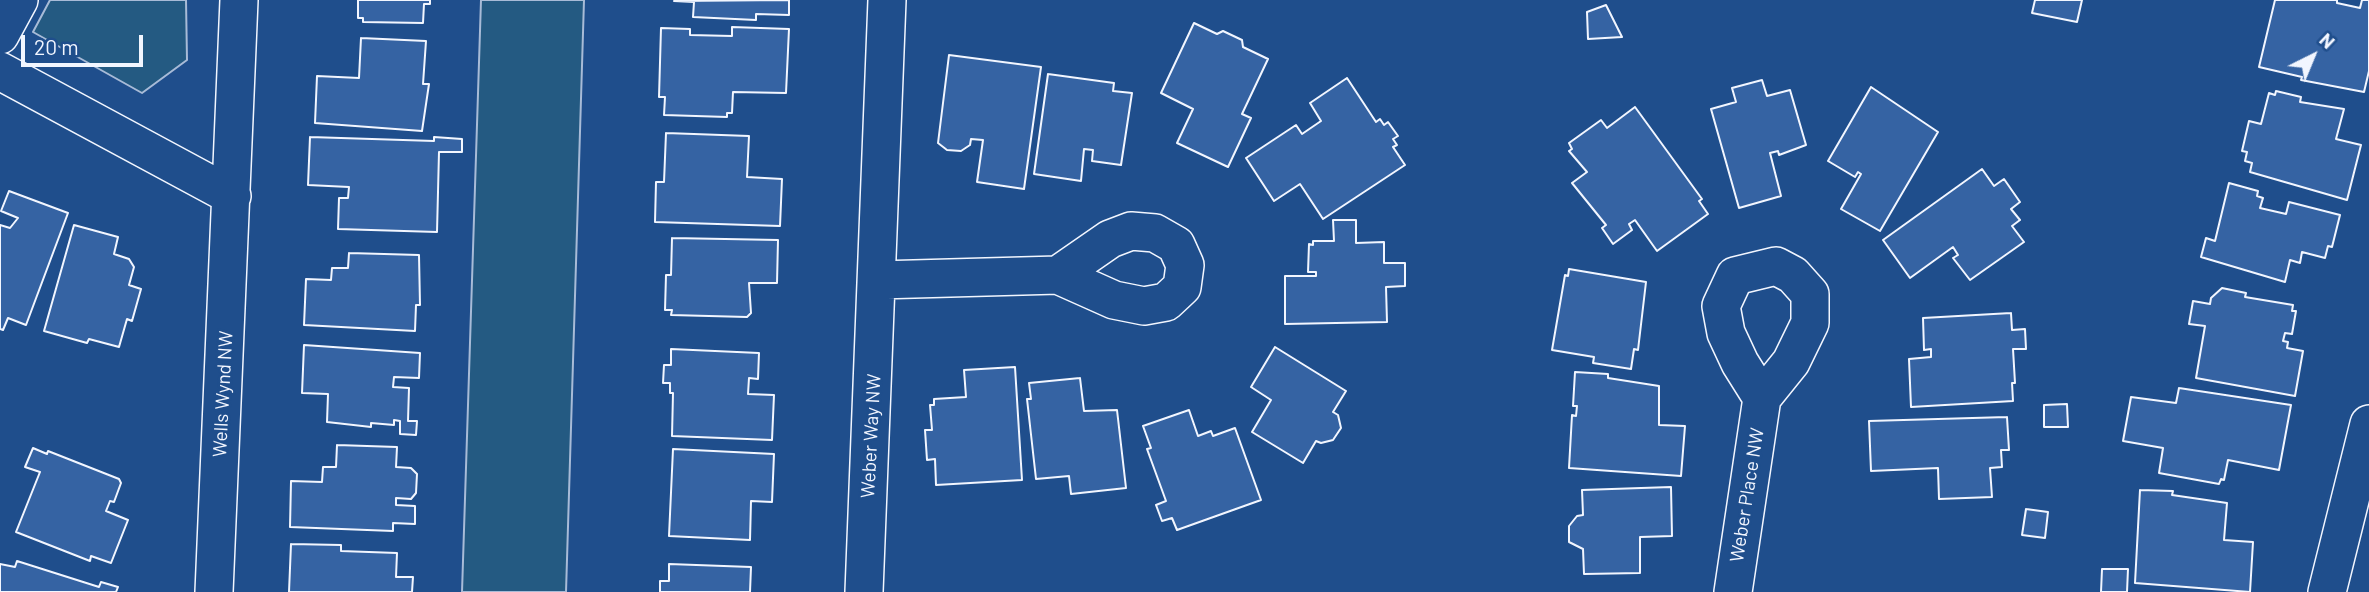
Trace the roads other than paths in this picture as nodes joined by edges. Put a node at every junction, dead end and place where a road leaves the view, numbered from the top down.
1 (19, 0) edge
2 (239, 0) edge
3 (887, 0) edge
4 (0, 35) edge
5 (0, 71) edge
6 (232, 196) junction
7 (1058, 275) dead end
8 (878, 279) junction
9 (1762, 398) dead end
10 (2369, 424) edge
11 (214, 592) edge
12 (864, 592) edge
13 (1733, 592) edge
14 (2327, 592) edge

1 - 4 street
2 - 6 street, Wells Wynd NW
3 - 8 street, Weber Way NW
5 - 6 street
6 - 11 street, Wells Wynd NW
7 - 8 street
8 - 12 street, Weber Way NW
9 - 13 street, Weber Place NW
10 - 14 street

